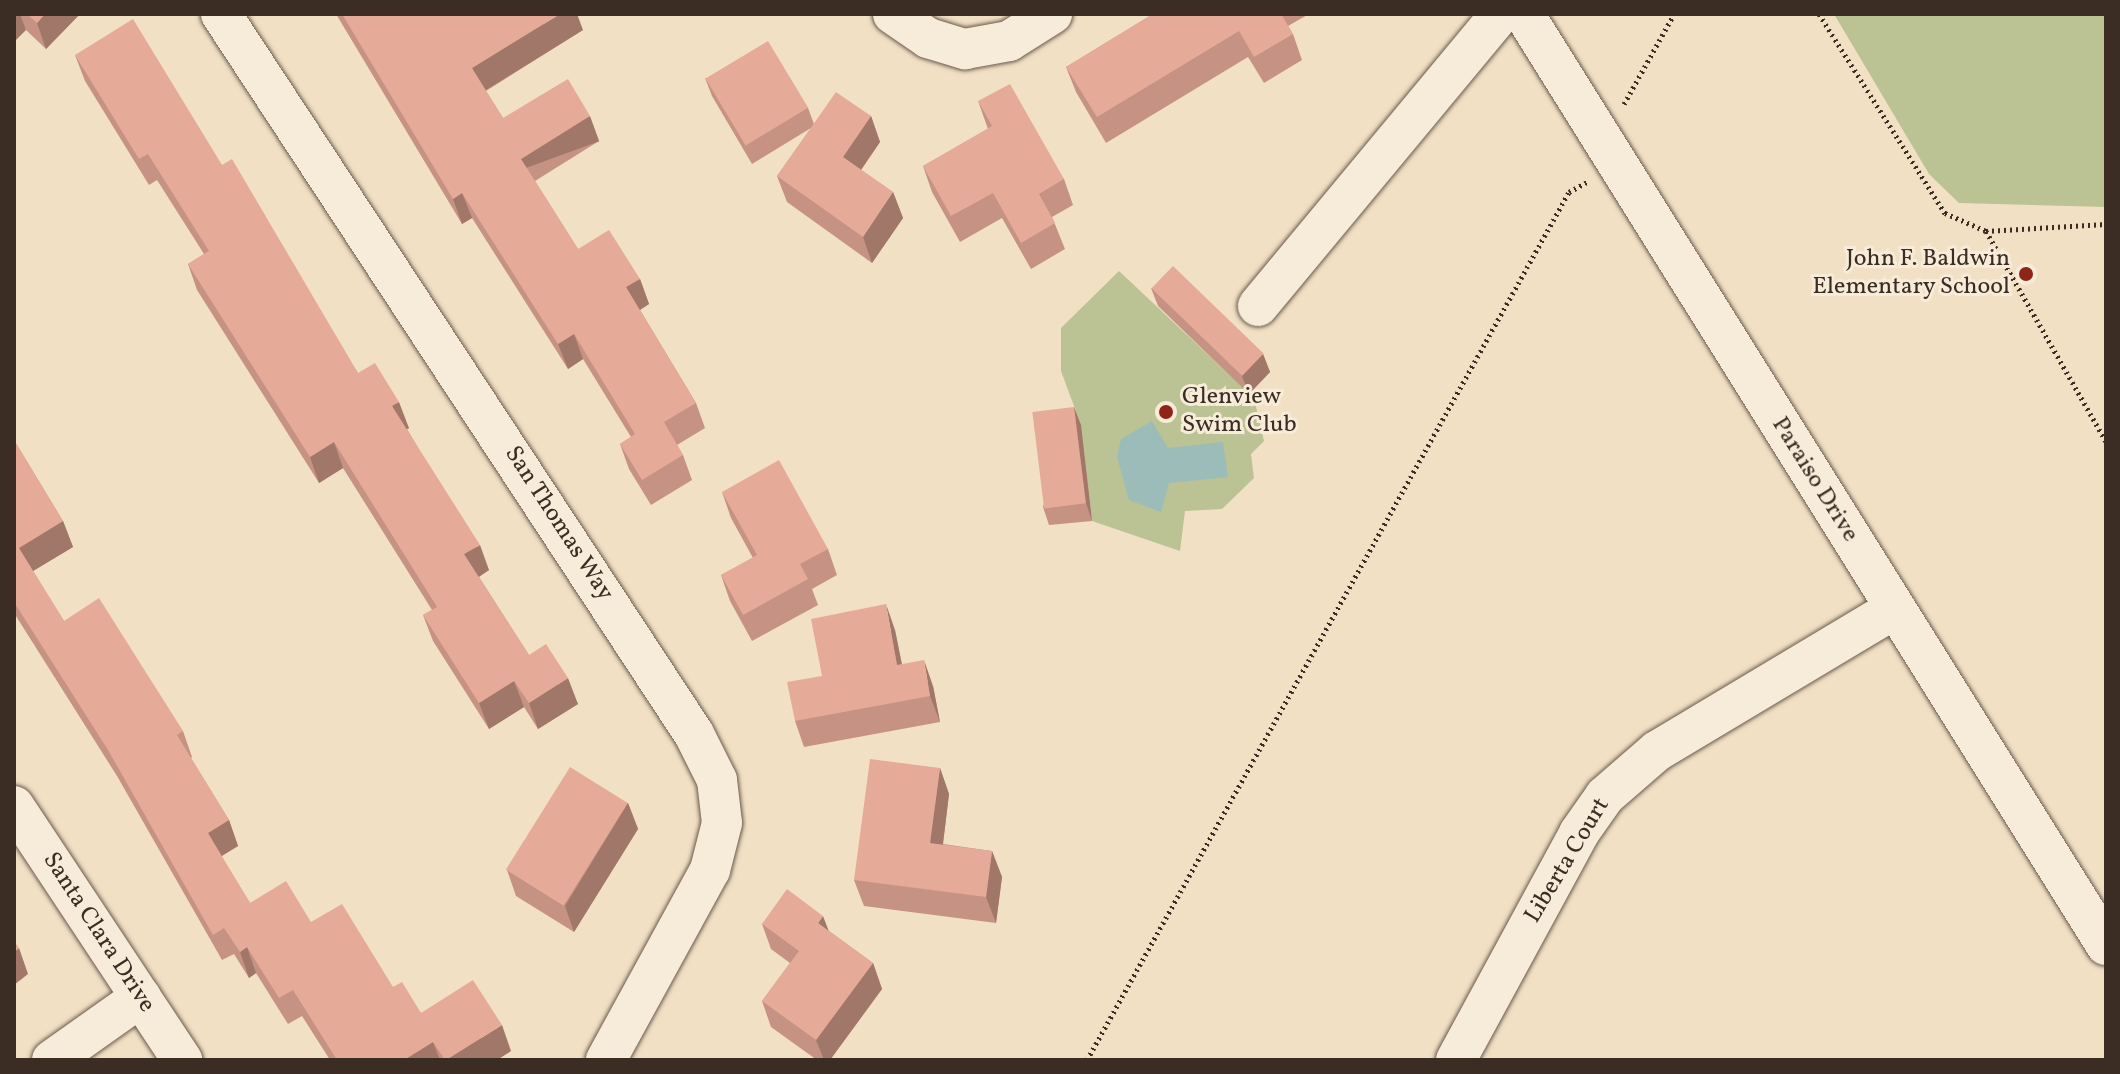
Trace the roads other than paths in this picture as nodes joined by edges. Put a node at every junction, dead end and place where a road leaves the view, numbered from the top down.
1 (221, 14) edge
2 (893, 14) edge
3 (1052, 14) edge
4 (1500, 14) edge
5 (1524, 14) edge
6 (1258, 306) dead end
7 (1894, 609) junction
8 (14, 806) edge
9 (2106, 945) edge
10 (141, 997) junction
11 (52, 1060) edge
12 (182, 1060) edge
13 (606, 1060) edge
14 (1456, 1060) edge

1 - 13 street, San Thomas Way
2 - 3 street
4 - 6 street
5 - 7 street, Paraiso Drive
7 - 9 street, Paraiso Drive
7 - 14 street, Liberta Court
8 - 10 street, Santa Clara Drive
10 - 11 street
10 - 12 street, Santa Clara Drive

